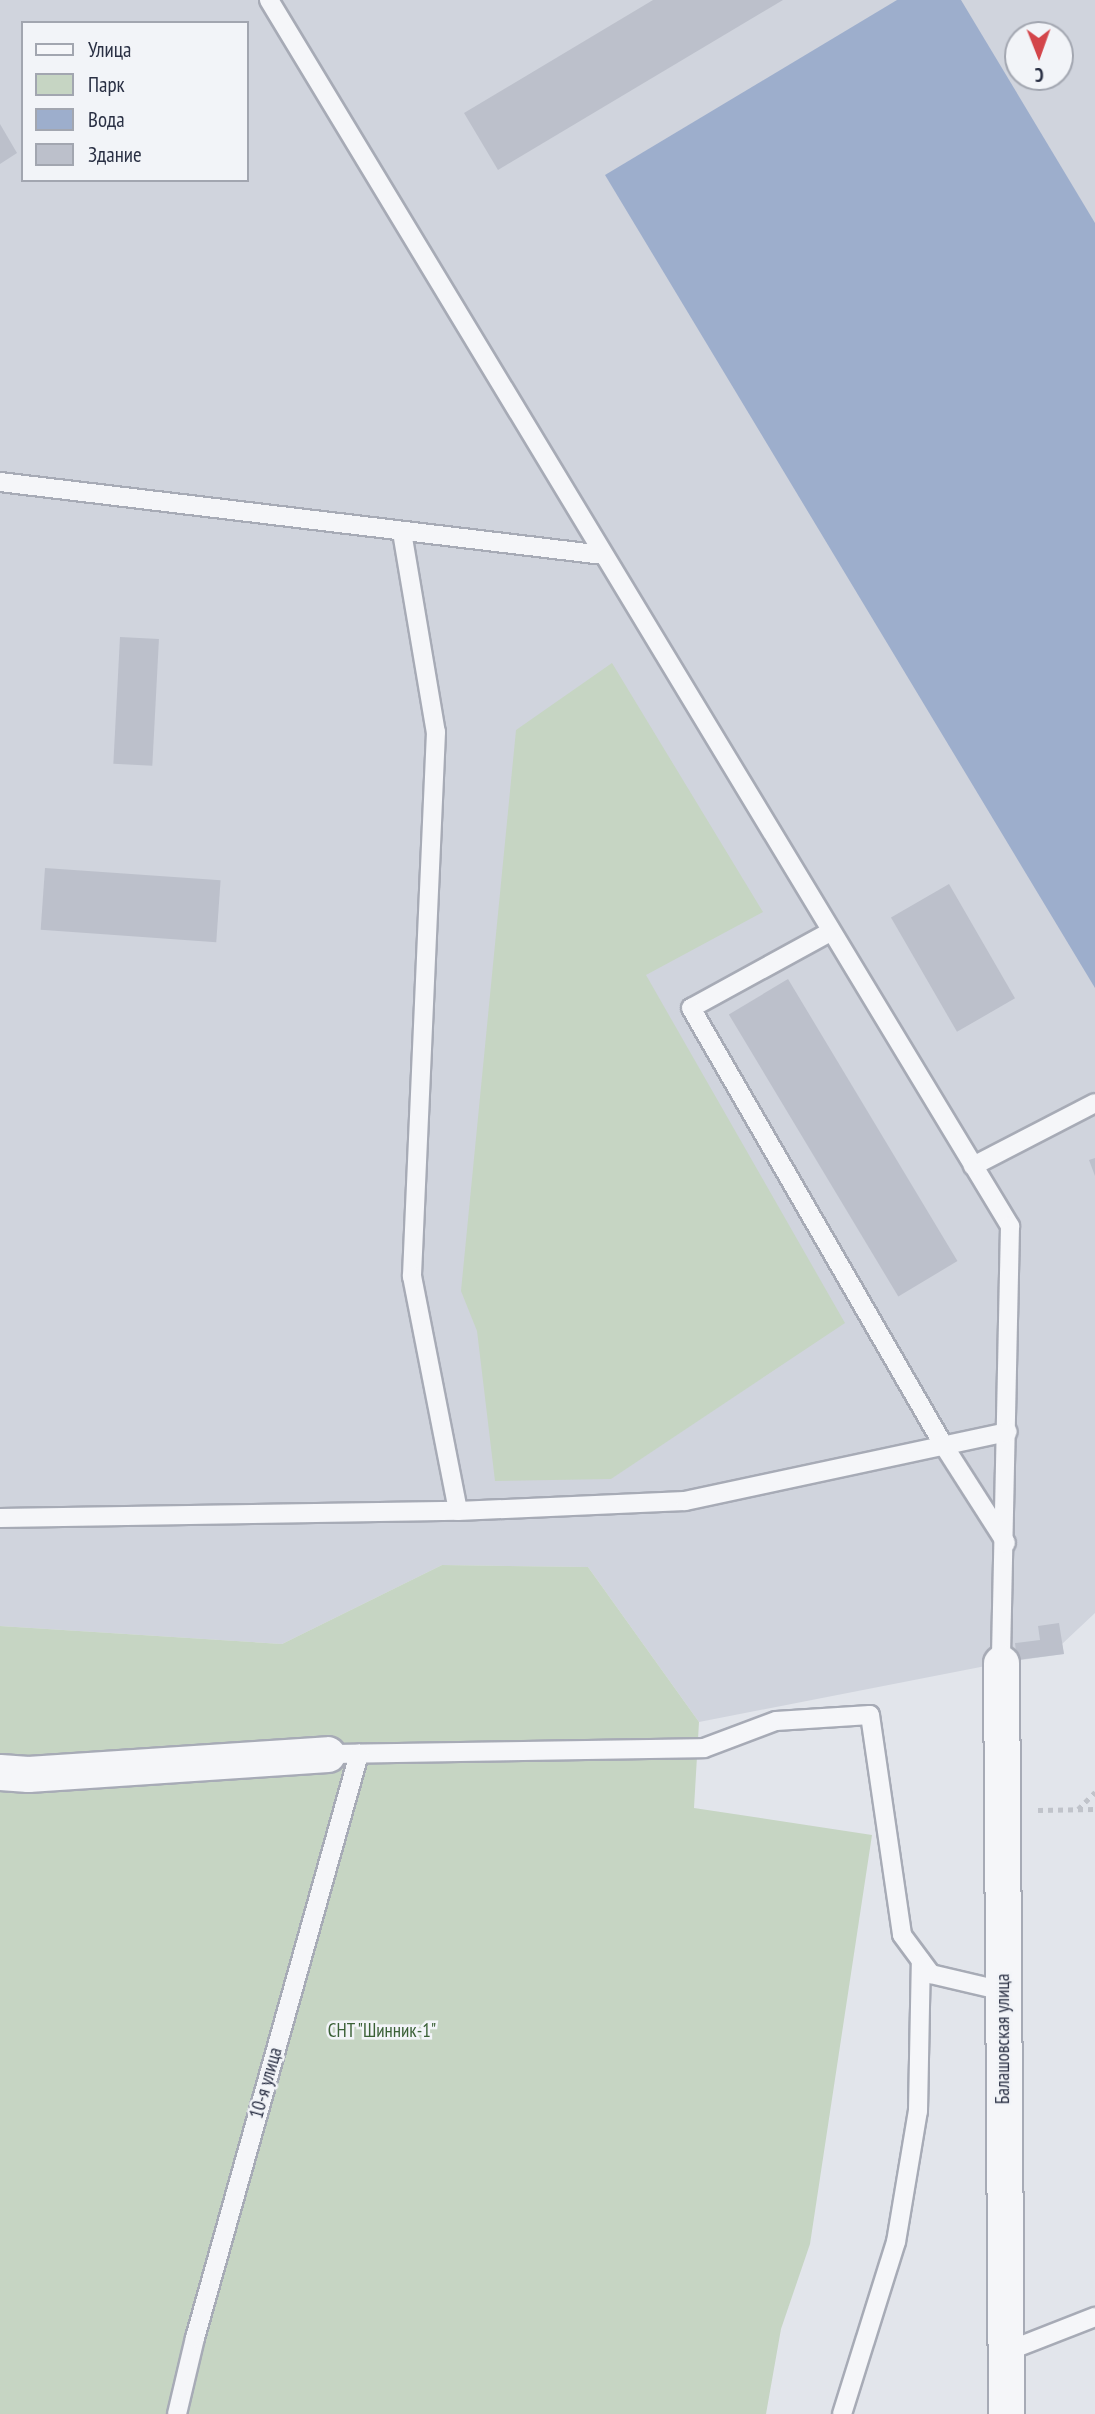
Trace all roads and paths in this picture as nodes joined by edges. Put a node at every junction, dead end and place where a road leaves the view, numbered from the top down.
1 (269, 0) edge
2 (0, 482) edge
3 (402, 532) junction
4 (603, 555) junction
5 (830, 932) junction
6 (1095, 1103) edge
7 (973, 1166) junction
8 (1008, 1432) junction
9 (944, 1446) junction
10 (458, 1511) junction
11 (0, 1518) edge
12 (1006, 1543) junction
13 (1001, 1663) joint
14 (343, 1754) junction
15 (0, 1773) edge
16 (1095, 1792) edge
17 (1078, 1809) junction
18 (1095, 1809) edge
19 (1002, 1810) junction
20 (921, 1961) junction
21 (1003, 1991) junction
22 (1095, 2317) edge
23 (1005, 2352) junction
24 (177, 2414) edge
25 (842, 2414) edge
26 (1006, 2414) edge

1 - 4 lane
2 - 3 lane
3 - 4 lane
3 - 10 lane
4 - 5 lane
5 - 7 lane
5 - 9 lane
6 - 7 lane
7 - 8 lane
8 - 9 lane
8 - 12 lane
9 - 10 lane
9 - 12 lane
10 - 11 lane
12 - 13 lane
13 - 19 street, Балашовская улица
14 - 15 street
14 - 20 lane
14 - 24 lane, 10-я улица
16 - 17 path
17 - 18 path
17 - 19 path
19 - 21 street, Балашовская улица
20 - 21 lane
20 - 25 lane
21 - 23 street, Балашовская улица
22 - 23 lane
23 - 26 street, Балашовская улица

